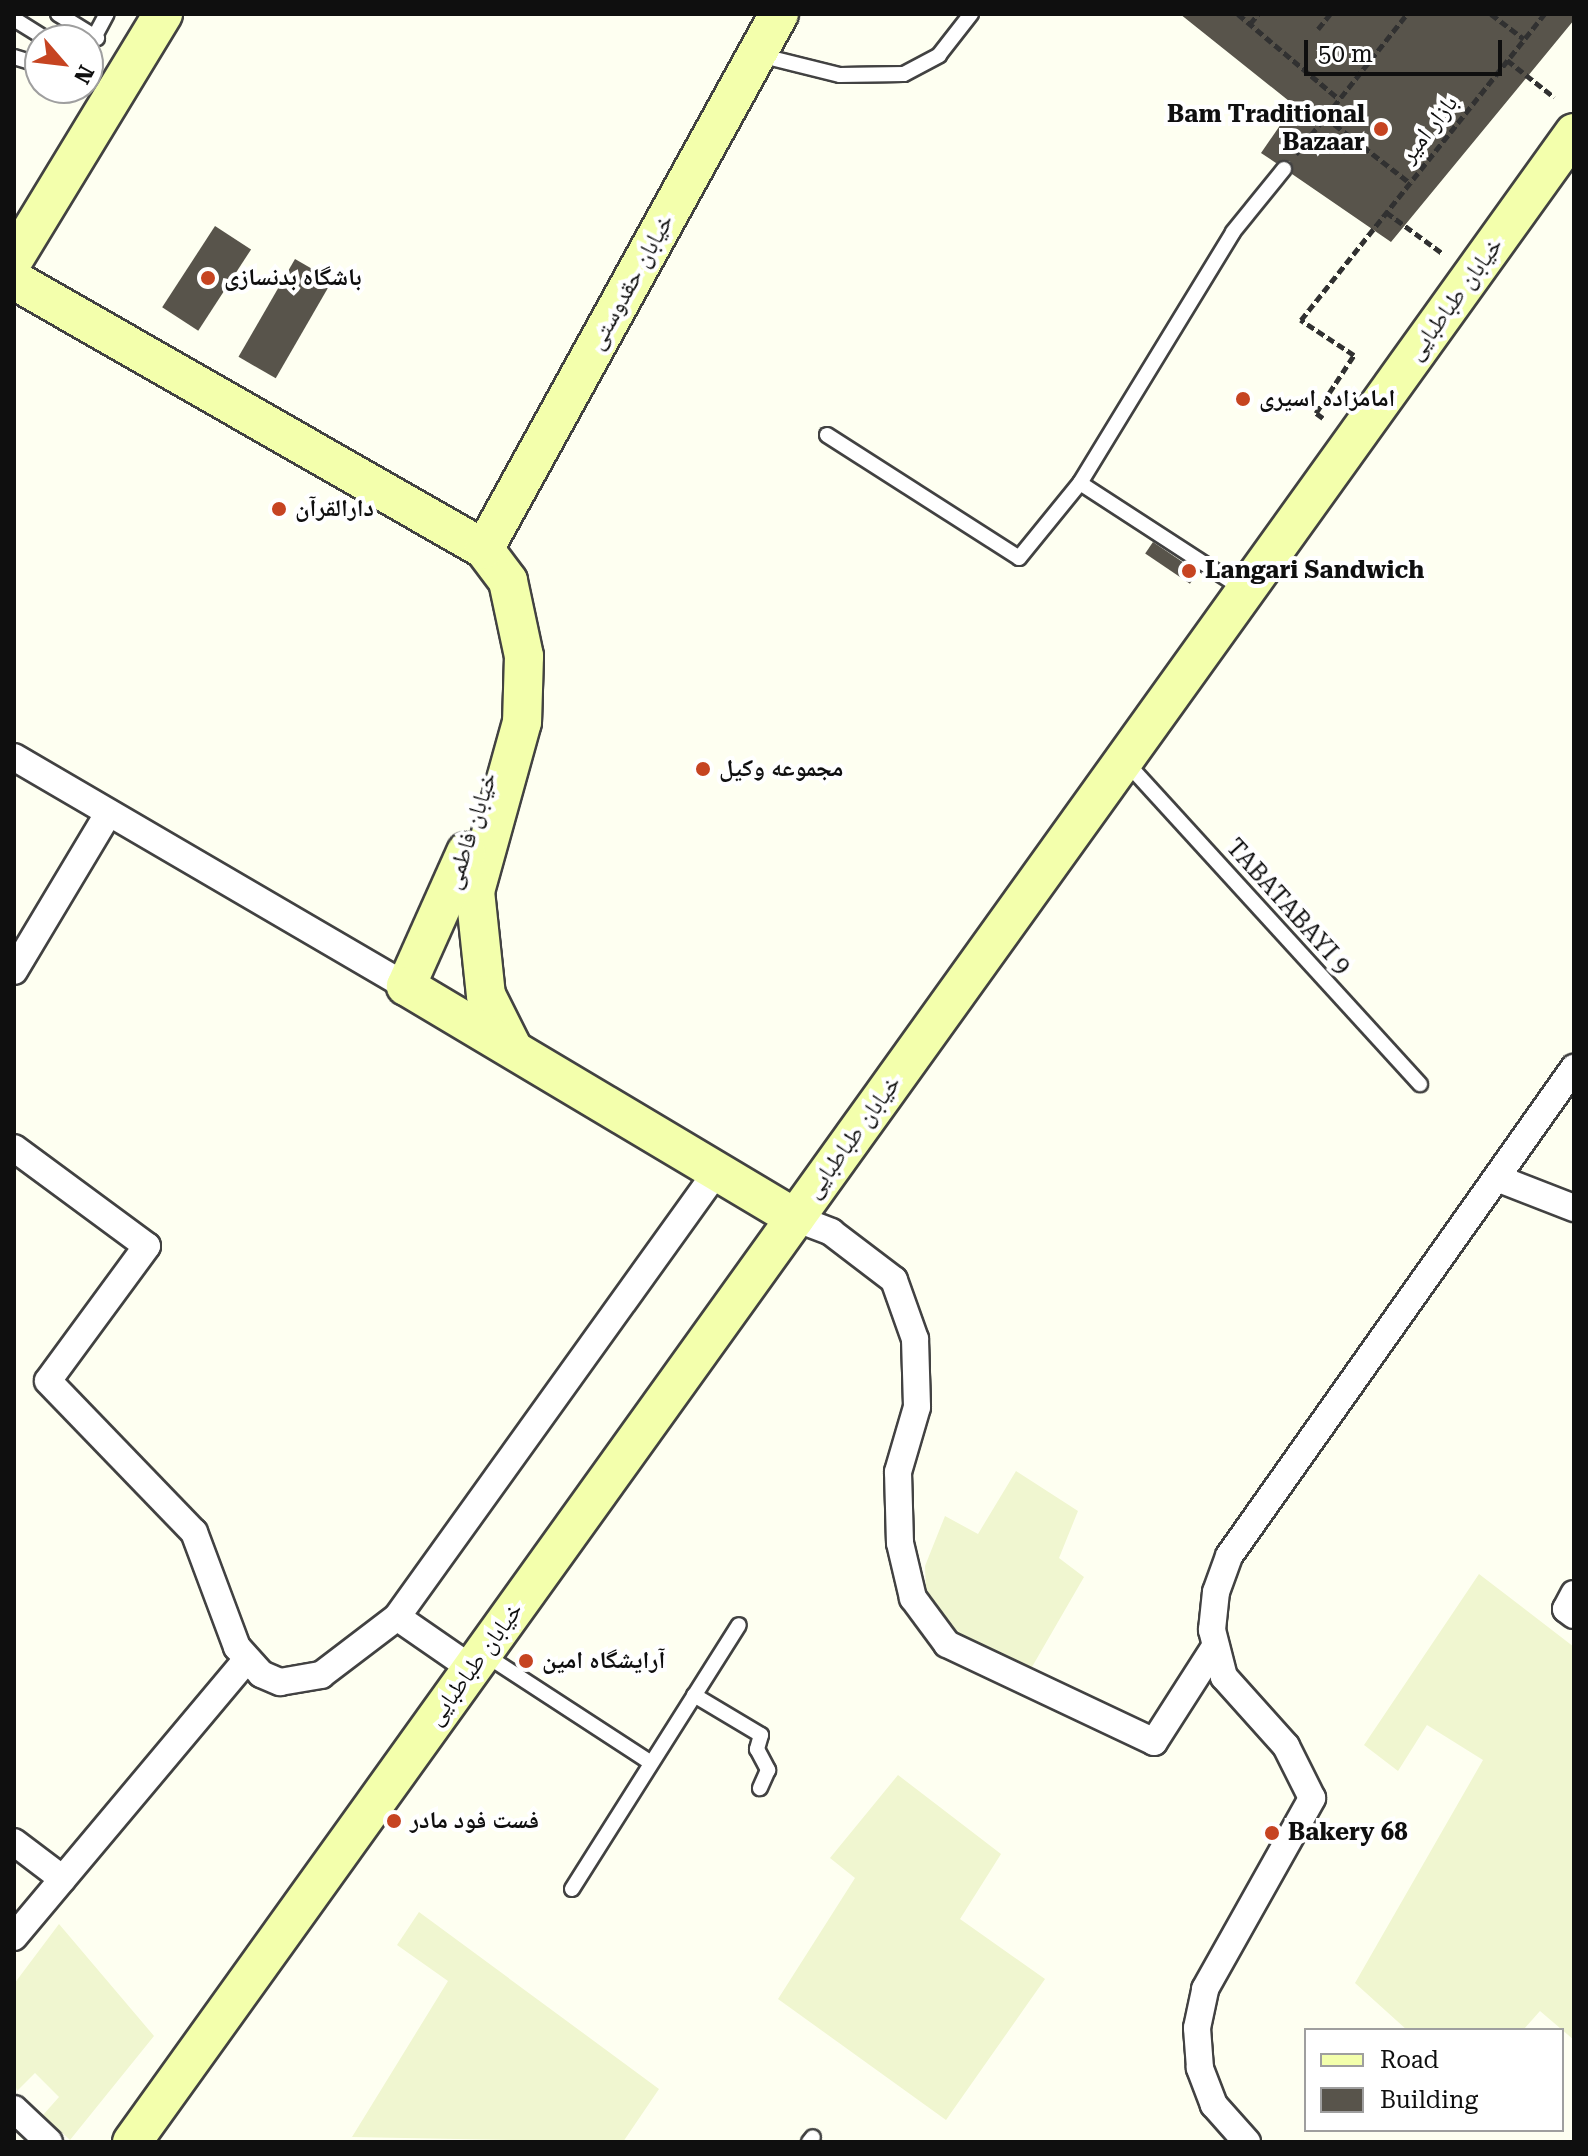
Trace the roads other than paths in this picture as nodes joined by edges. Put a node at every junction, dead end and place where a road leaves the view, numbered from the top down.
1 (163, 14) edge
2 (779, 14) edge
3 (971, 14) edge
4 (757, 55) junction
5 (1574, 133) edge
6 (1284, 169) road end
7 (14, 259) edge
8 (14, 280) edge
9 (827, 435) dead end
10 (1080, 483) junction
11 (484, 549) junction
12 (1246, 591) junction
13 (14, 757) edge
14 (1124, 760) junction
15 (108, 814) junction
16 (14, 971) edge
17 (406, 986) junction
18 (512, 1047) junction
19 (1574, 1068) edge
20 (1420, 1084) dead end
21 (14, 1148) edge
22 (715, 1174) junction
23 (1497, 1178) junction
24 (1574, 1208) edge
25 (795, 1218) junction
26 (397, 1617) junction
27 (739, 1625) dead end
28 (1214, 1648) junction
29 (246, 1661) junction
30 (477, 1661) junction
31 (694, 1695) junction
32 (651, 1763) junction
33 (760, 1788) dead end
34 (14, 1842) edge
35 (63, 1879) junction
36 (572, 1889) dead end
37 (14, 1937) edge
38 (14, 2109) edge
39 (49, 2142) edge
40 (132, 2142) edge
41 (1247, 2142) edge

1 - 7 street
2 - 4 street, خیابان حقدوستی
3 - 4 lane
4 - 11 street, خیابان حقدوستی
5 - 12 street, خیابان طباطبایی
6 - 10 lane
8 - 11 street, خیابان فاطمی
9 - 10 lane
10 - 12 lane
11 - 17 street, خیابان فاطمی
11 - 18 street, خیابان فاطمی
12 - 14 street, خیابان طباطبایی
13 - 15 street
14 - 20 lane, TABATABAYI 9
14 - 25 street, خیابان طباطبایی
15 - 16 street
15 - 17 street
17 - 18 street
18 - 22 street
19 - 23 street
21 - 29 street
22 - 25 street
22 - 26 street
23 - 24 street
23 - 28 street
25 - 28 street
25 - 30 street, خیابان طباطبایی
26 - 29 street
26 - 30 street
27 - 31 lane
28 - 41 street
29 - 35 street
30 - 32 lane
30 - 40 street, خیابان طباطبایی
31 - 32 lane
31 - 33 lane
32 - 36 lane
34 - 35 street
35 - 37 street
38 - 39 street

